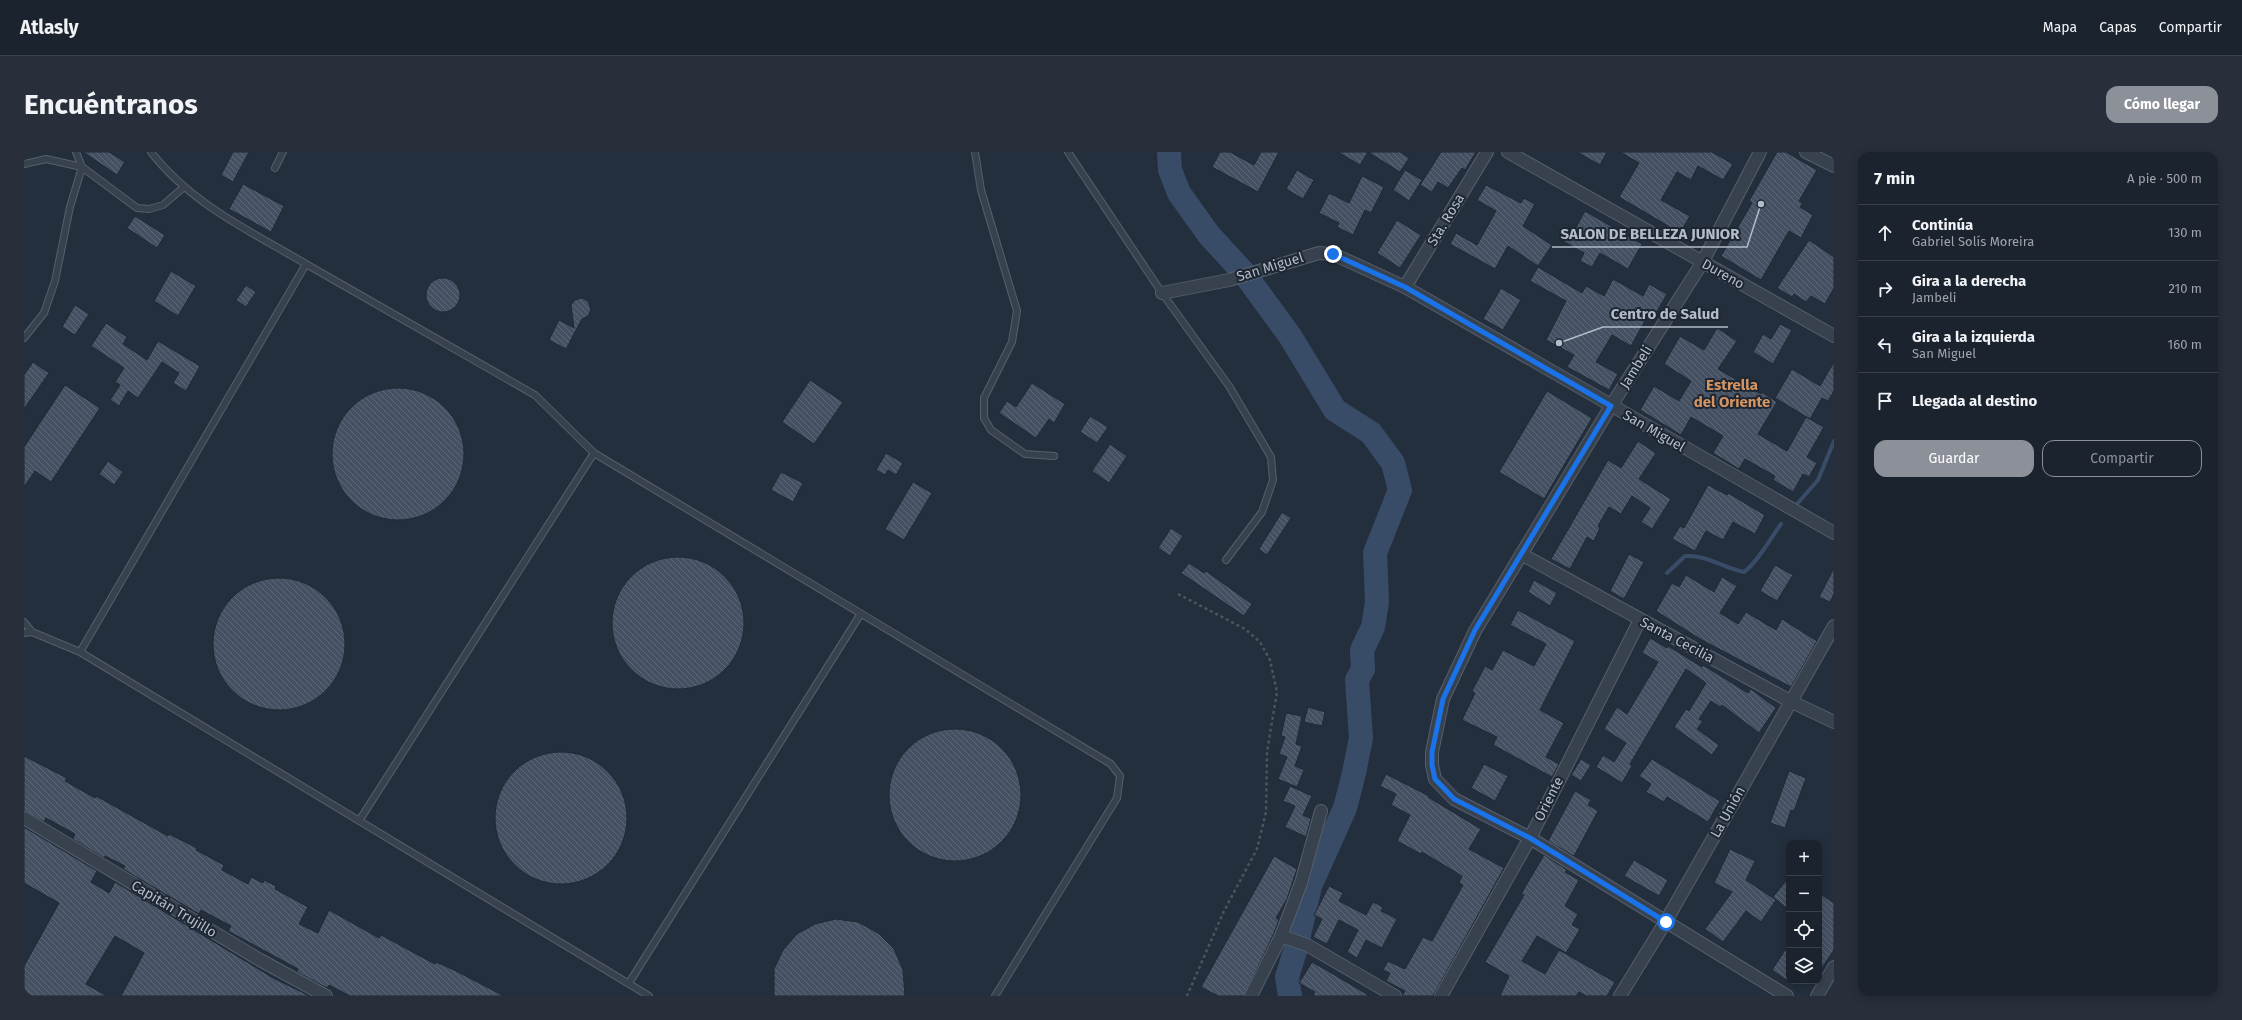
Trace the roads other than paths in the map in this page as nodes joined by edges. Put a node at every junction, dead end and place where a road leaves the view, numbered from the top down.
1 (76, 152) edge
2 (151, 152) edge
3 (283, 152) edge
4 (975, 152) edge
5 (1068, 152) edge
6 (1487, 152) edge
7 (1508, 152) edge
8 (1760, 152) edge
9 (1806, 152) edge
10 (24, 164) edge
11 (1834, 166) edge
12 (82, 167) junction
13 (275, 168) dead end
14 (184, 187) junction
15 (1702, 263) junction
16 (306, 264) junction
17 (1405, 287) junction
18 (1162, 293) junction
19 (1834, 336) edge
20 (24, 338) edge
21 (1611, 406) junction
22 (594, 453) junction
23 (1054, 456) dead end
24 (1834, 533) edge
25 (1521, 554) junction
26 (1226, 560) dead end
27 (860, 615) junction
28 (1640, 620) junction
29 (24, 622) edge
30 (1834, 626) edge
31 (32, 632) junction
32 (24, 633) edge
33 (80, 652) junction
34 (1790, 701) junction
35 (1834, 722) edge
36 (1320, 811) dead end
37 (24, 818) edge
38 (359, 821) junction
39 (1530, 838) junction
40 (1666, 922) junction
41 (1286, 938) junction
42 (1834, 968) edge
43 (629, 983) junction
44 (326, 996) edge
45 (649, 996) edge
46 (995, 996) edge
47 (1251, 996) edge
48 (1395, 996) edge
49 (1441, 996) edge
50 (1620, 996) edge
51 (1787, 996) edge
52 (1818, 996) edge

1 - 12 lane
2 - 14 lane
3 - 13 lane
4 - 23 lane
5 - 18 lane
6 - 17 street, Sta. Rosa
7 - 15 street, Dureno
8 - 15 street, Jambeli
9 - 11 street
10 - 12 lane
12 - 14 lane
12 - 20 lane
14 - 16 lane
15 - 19 street, Dureno
15 - 21 street, Jambeli
16 - 22 lane
16 - 33 lane
17 - 18 street, San Miguel
17 - 21 street, San Miguel
18 - 26 lane
21 - 24 street, San Miguel
21 - 25 street, Jambeli
22 - 27 lane
22 - 38 lane
25 - 28 street, Santa Cecilia
25 - 39 street, Jambeli
27 - 43 lane
27 - 46 lane
28 - 34 street, Santa Cecilia
28 - 39 street, Oriente
29 - 31 lane
30 - 34 street, La Unión
31 - 32 lane
31 - 33 lane
33 - 38 lane
34 - 35 street, Santa Cecilia
34 - 40 street, La Unión
36 - 41 street
37 - 44 street, Capitán Trujillo
38 - 43 lane
39 - 40 street
39 - 49 street, Oriente
40 - 50 street, La Unión
40 - 51 street
41 - 47 street
41 - 48 street
42 - 52 street
43 - 45 lane

